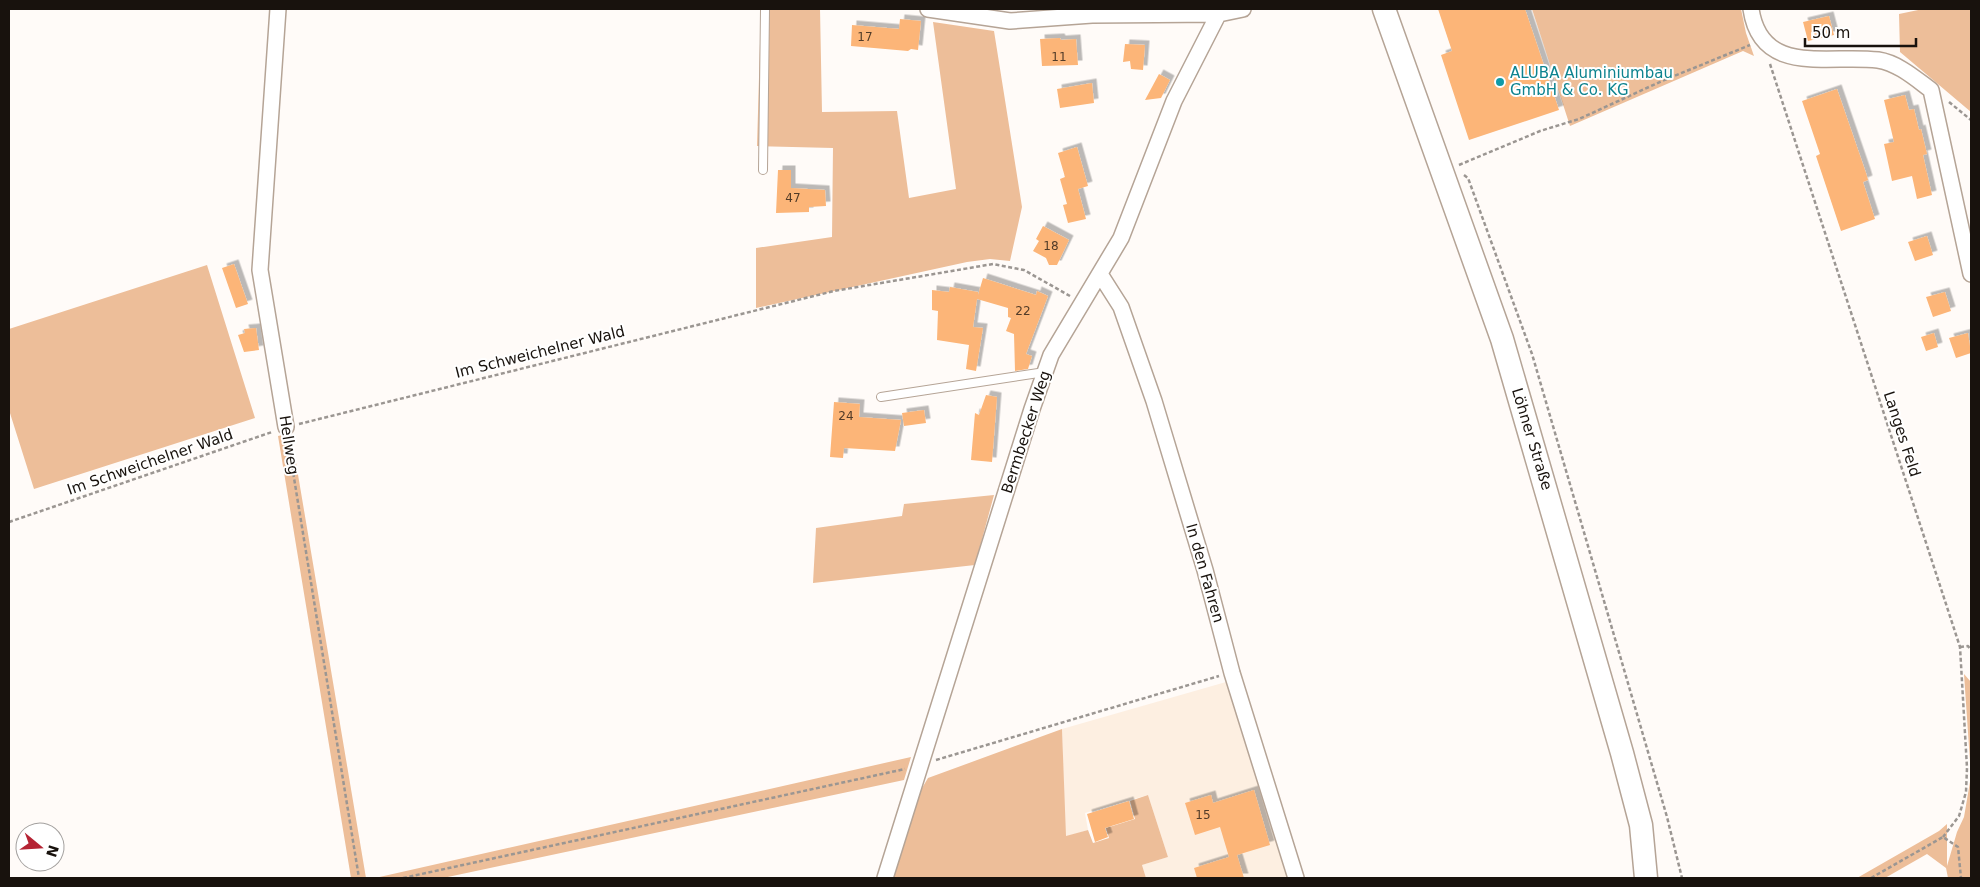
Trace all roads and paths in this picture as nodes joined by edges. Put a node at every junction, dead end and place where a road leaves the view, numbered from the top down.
1 (278, 9) edge
2 (766, 9) edge
3 (928, 9) edge
4 (1243, 9) edge
5 (1384, 9) edge
6 (1751, 9) edge
7 (1220, 11) edge
8 (1763, 41) junction
9 (1931, 90) junction
10 (1971, 120) edge
11 (763, 170) dead end
12 (1441, 172) junction
13 (1100, 274) junction
14 (1971, 274) edge
15 (1081, 302) junction
16 (1045, 372) junction
17 (881, 398) dead end
18 (286, 427) junction
19 (9, 522) edge
20 (1960, 647) junction
21 (1971, 650) edge
22 (1232, 673) junction
23 (921, 765) junction
24 (1943, 837) junction
25 (359, 878) edge
26 (403, 878) edge
27 (885, 878) edge
28 (1296, 878) edge
29 (1646, 878) edge
30 (1871, 878) edge
31 (1962, 878) edge

1 - 18 street, Hellweg
2 - 11 lane
3 - 7 street
4 - 7 street
5 - 12 main road, Löhner Straße
6 - 8 street
7 - 13 street, Bermbecker Weg
8 - 9 street
8 - 12 path
8 - 20 path, Langes Feld
9 - 10 path
9 - 14 street
12 - 29 main road, Löhner Straße
13 - 15 street, Bermbecker Weg
13 - 22 street, In den Fahren
15 - 16 street, Bermbecker Weg
15 - 18 path, Im Schweichelner Wald
16 - 17 lane
16 - 23 street, Bermbecker Weg
18 - 19 path, Im Schweichelner Wald
18 - 25 path, Hellweg
20 - 21 path
20 - 24 path, Langes Feld
22 - 23 path
22 - 28 street, In den Fahren
23 - 26 path
23 - 27 street, Bermbecker Weg
24 - 30 path
24 - 31 path

